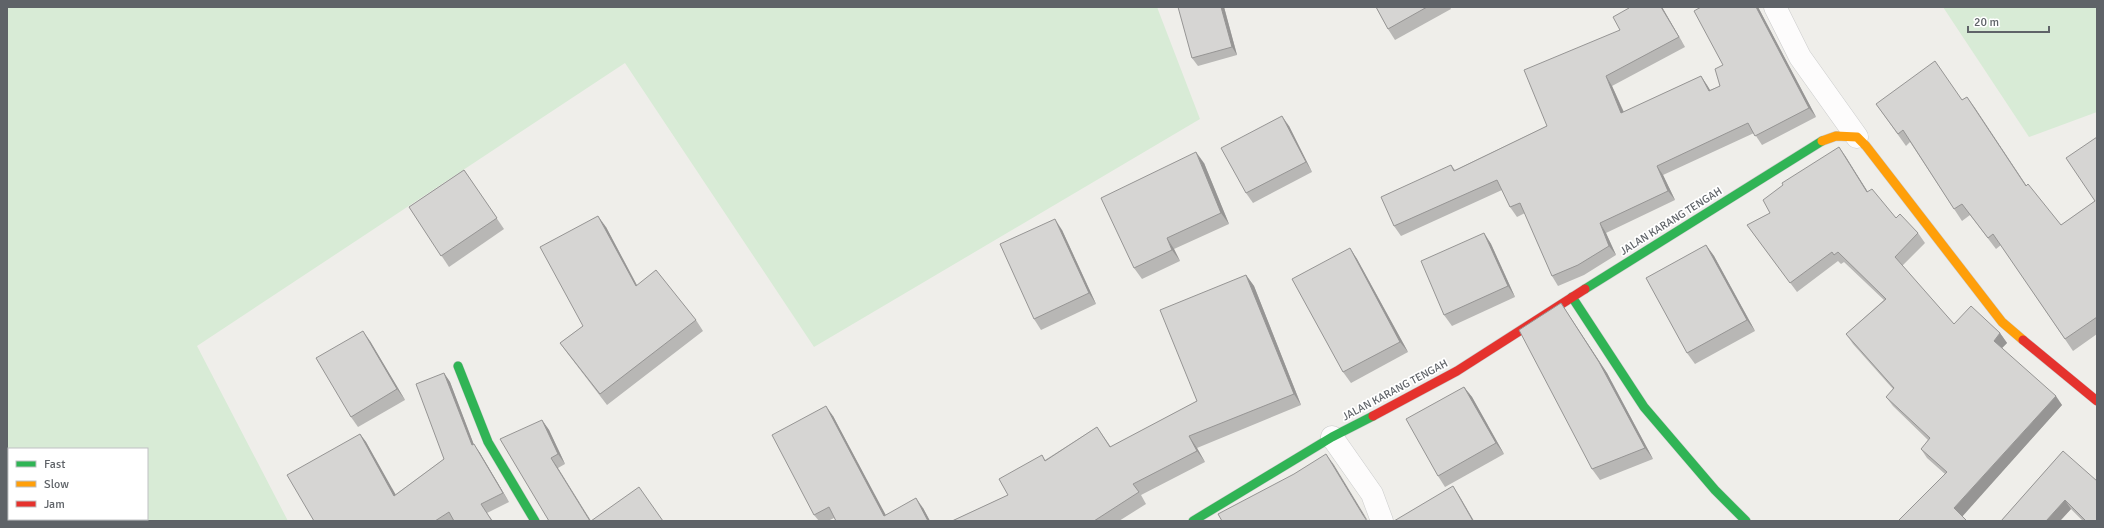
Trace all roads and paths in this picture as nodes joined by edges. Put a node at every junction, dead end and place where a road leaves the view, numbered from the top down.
1 (1776, 7) edge
2 (1857, 137) junction
3 (1572, 297) junction
4 (458, 366) dead end
5 (2097, 400) edge
6 (1332, 437) junction
7 (535, 521) edge
8 (1193, 521) edge
9 (1382, 521) edge
10 (1746, 521) edge

1 - 2 street
2 - 3 street, JALAN KARANG TENGAH
2 - 5 street
3 - 6 street, JALAN KARANG TENGAH
3 - 10 street
4 - 7 street
6 - 8 street, JALAN KARANG TENGAH
6 - 9 street

